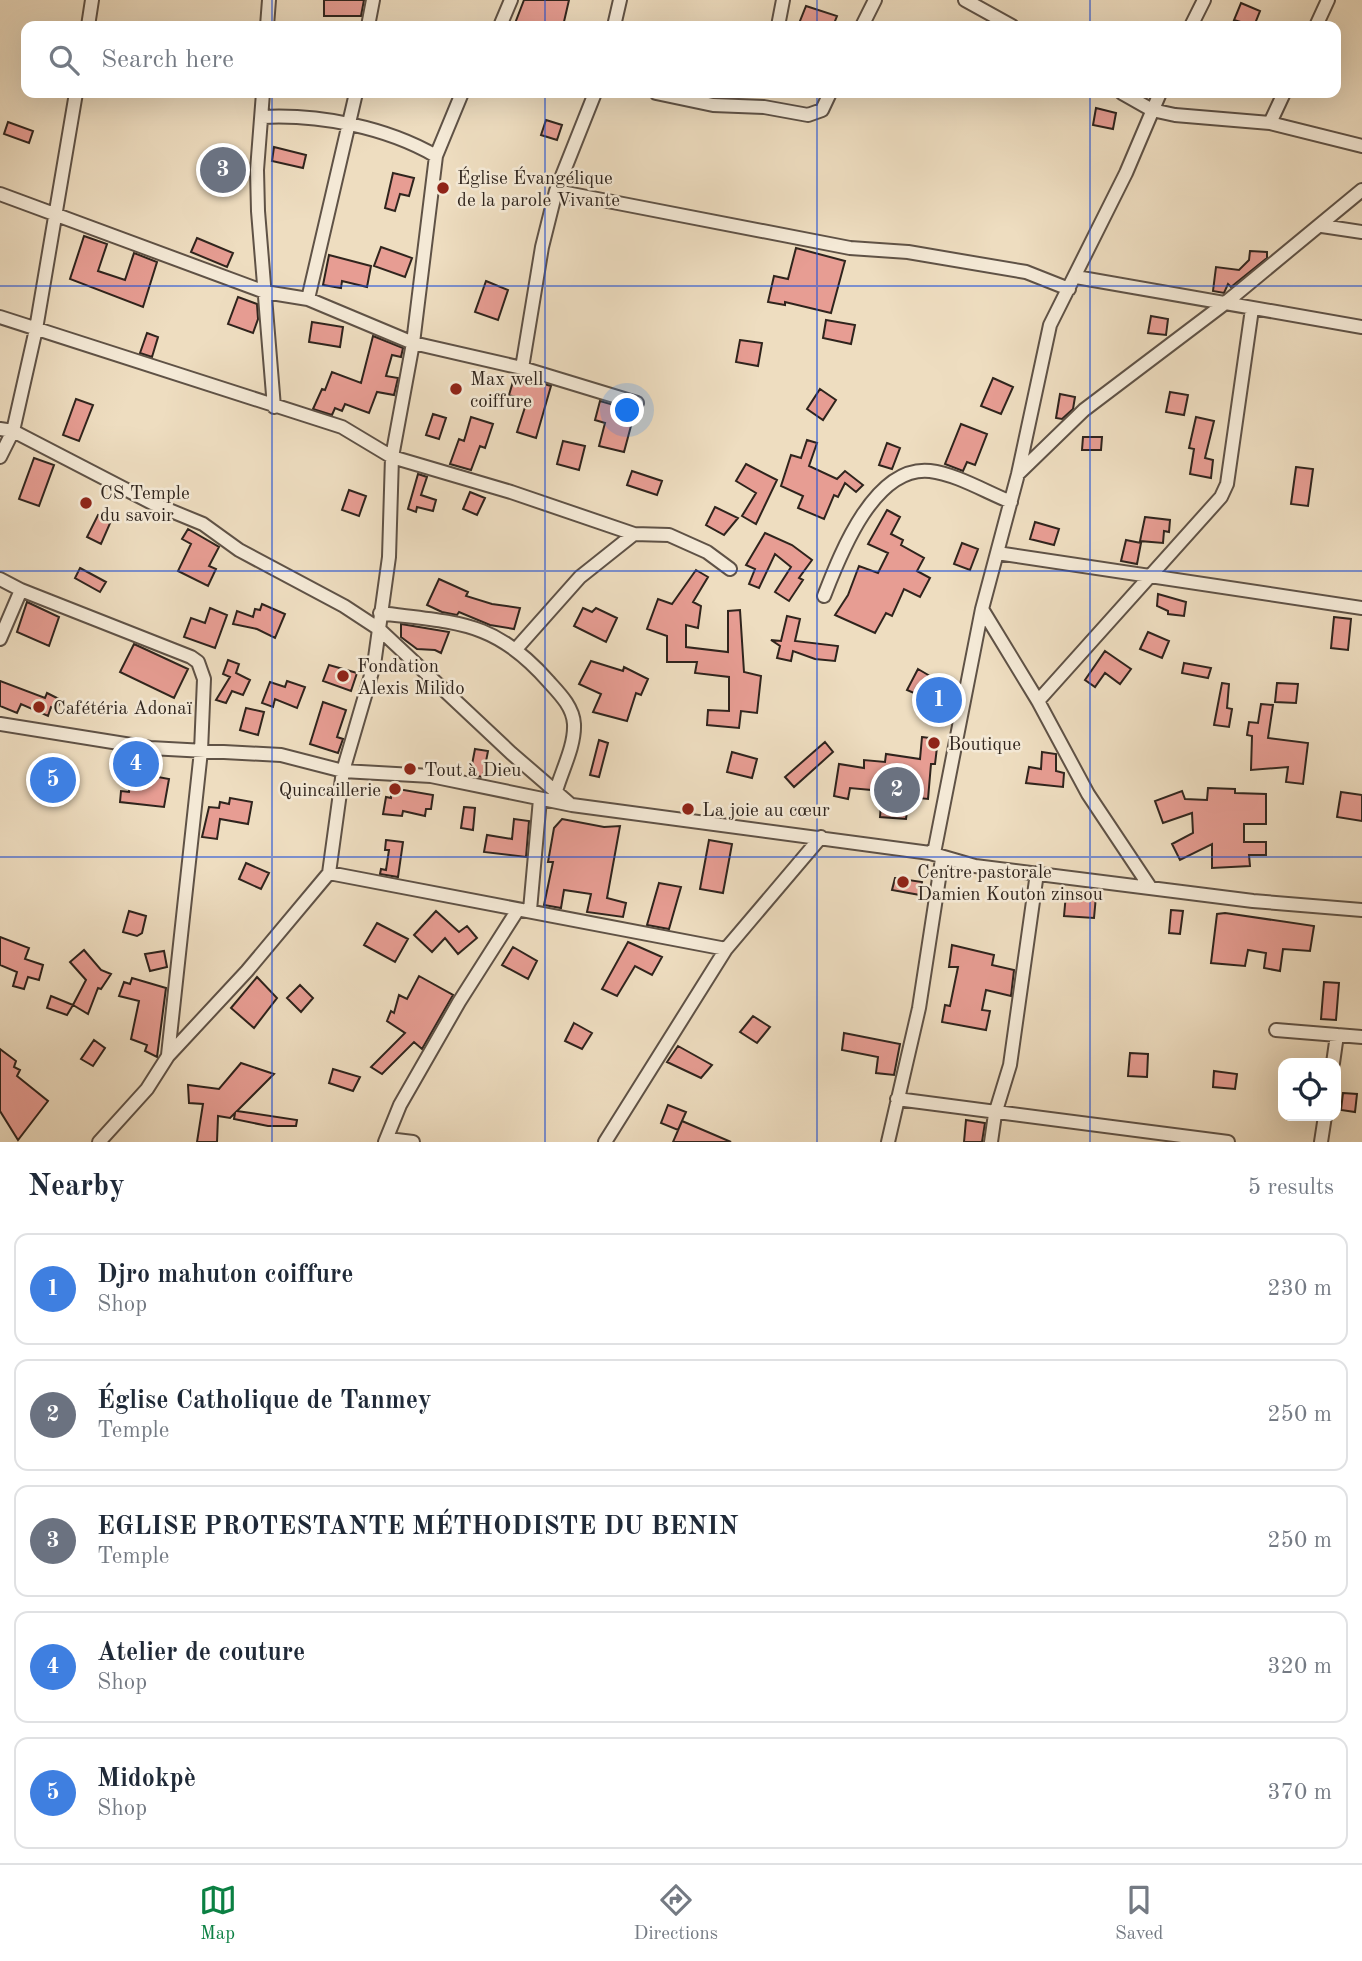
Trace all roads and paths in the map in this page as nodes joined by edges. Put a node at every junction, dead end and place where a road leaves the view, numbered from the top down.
1 (92, 0) edge
2 (269, 0) edge
3 (373, 0) edge
4 (511, 0) edge
5 (620, 0) edge
6 (783, 0) edge
7 (875, 0) edge
8 (965, 0) edge
9 (1204, 0) edge
10 (1328, 0) edge
11 (984, 4) edge
12 (89, 21) edge
13 (267, 21) edge
14 (369, 21) edge
15 (502, 21) edge
16 (615, 21) edge
17 (779, 21) edge
18 (864, 21) edge
19 (1006, 21) edge
20 (1194, 21) edge
21 (1318, 21) edge
22 (75, 98) edge
23 (263, 98) edge
24 (355, 98) edge
25 (460, 98) edge
26 (593, 98) edge
27 (680, 98) edge
28 (765, 98) edge
29 (828, 98) edge
30 (1131, 98) edge
31 (1158, 98) edge
32 (1282, 98) edge
33 (764, 107) junction
34 (1152, 110) junction
35 (262, 117) junction
36 (1270, 123) junction
37 (349, 126) junction
38 (1362, 146) edge
39 (436, 156) junction
40 (1362, 190) edge
41 (556, 191) junction
42 (0, 194) edge
43 (55, 213) junction
44 (1322, 226) junction
45 (1362, 232) edge
46 (1076, 277) junction
47 (1069, 289) junction
48 (265, 292) junction
49 (308, 299) junction
50 (1224, 304) junction
51 (1252, 309) junction
52 (0, 317) edge
53 (1362, 327) edge
54 (36, 330) junction
55 (413, 343) junction
56 (522, 368) junction
57 (637, 403) dead end
58 (274, 407) junction
59 (6, 430) edge
60 (0, 457) edge
61 (392, 457) junction
62 (1018, 474) junction
63 (1011, 502) junction
64 (634, 534) junction
65 (997, 553) junction
66 (730, 569) dead end
67 (1152, 577) junction
68 (0, 579) edge
69 (21, 590) junction
70 (824, 596) dead end
71 (1362, 608) edge
72 (982, 610) junction
73 (380, 613) junction
74 (379, 629) junction
75 (0, 639) edge
76 (516, 649) junction
77 (1038, 701) junction
78 (0, 724) edge
79 (201, 751) junction
80 (343, 771) junction
81 (556, 791) junction
82 (540, 799) junction
83 (572, 805) junction
84 (821, 837) junction
85 (930, 853) junction
86 (942, 859) junction
87 (328, 873) junction
88 (1037, 873) junction
89 (1150, 887) junction
90 (1362, 910) edge
91 (524, 911) junction
92 (726, 949) junction
93 (1276, 1030) dead end
94 (1337, 1035) junction
95 (1362, 1037) edge
96 (168, 1056) junction
97 (1334, 1058) edge
98 (897, 1099) junction
99 (995, 1114) junction
100 (1324, 1121) edge
101 (387, 1140) edge
102 (99, 1142) edge
103 (413, 1142) edge
104 (605, 1142) edge
105 (888, 1142) edge
106 (991, 1142) edge
107 (1228, 1142) edge
108 (1321, 1142) edge

1 - 12 street
2 - 13 street
3 - 14 street
4 - 15 street
5 - 16 street
6 - 17 street
7 - 18 street
8 - 11 street
9 - 20 street
10 - 21 street
11 - 19 street
22 - 43 street
23 - 35 street
24 - 37 street
25 - 39 street
26 - 41 street
27 - 33 street
28 - 33 street
29 - 33 street
30 - 34 street
31 - 34 street
32 - 36 street
34 - 36 street
34 - 46 street
35 - 37 street
35 - 48 street
36 - 38 street
37 - 39 street
37 - 49 street
39 - 55 street
40 - 44 street
41 - 47 street
41 - 56 street
42 - 43 street
43 - 48 street
43 - 54 street
44 - 45 street
44 - 50 street
46 - 47 street
46 - 50 street
47 - 62 street
48 - 49 street
48 - 58 street
49 - 55 street
50 - 51 street
50 - 62 street
51 - 53 street
51 - 67 street
52 - 54 street
54 - 58 street
54 - 59 street
55 - 56 street
55 - 61 street
56 - 57 street
58 - 61 street
59 - 60 street
59 - 74 street
61 - 64 street
61 - 73 street
62 - 63 street
63 - 65 street
63 - 70 street
64 - 66 street
64 - 76 street
65 - 67 street
65 - 72 street
67 - 71 street
67 - 77 street
68 - 69 street
69 - 75 street
69 - 79 street
72 - 77 street
72 - 85 street
73 - 74 street
73 - 76 street
74 - 80 street
74 - 81 street
76 - 81 street
77 - 89 street
78 - 79 street
79 - 80 street
79 - 96 street
80 - 82 street
80 - 87 street
81 - 83 street
82 - 83 street
82 - 91 street
83 - 84 street
84 - 85 street
84 - 92 street
85 - 86 street
86 - 88 street
86 - 98 street
87 - 91 street
87 - 96 street
88 - 89 street
88 - 99 street
89 - 90 street
91 - 92 street
91 - 101 street
92 - 104 street
93 - 94 street
94 - 95 street
94 - 97 street
96 - 102 street
98 - 99 street
98 - 105 street
99 - 106 street
99 - 107 street
100 - 108 street
101 - 103 street

